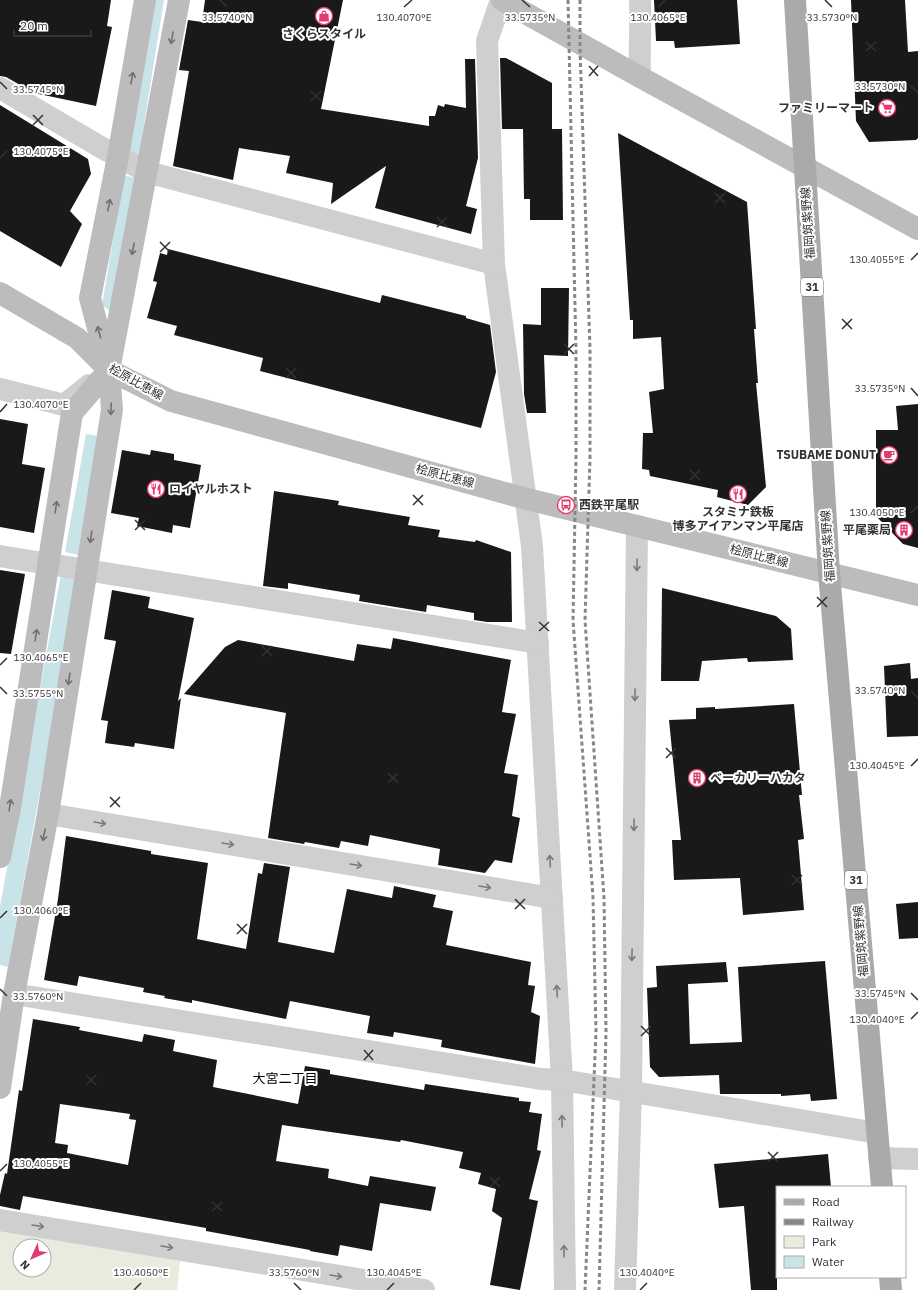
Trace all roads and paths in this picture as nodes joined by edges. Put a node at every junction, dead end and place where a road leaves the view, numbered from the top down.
1 (145, 0) edge
2 (179, 0) edge
3 (501, 0) edge
4 (640, 0) edge
5 (795, 0) edge
6 (640, 78) junction
7 (0, 88) edge
8 (118, 157) junction
9 (804, 168) junction
10 (147, 172) junction
11 (918, 229) edge
12 (494, 264) junction
13 (0, 293) edge
14 (109, 370) junction
15 (0, 389) edge
16 (527, 498) junction
17 (637, 526) junction
18 (0, 556) edge
19 (47, 563) junction
20 (86, 570) junction
21 (830, 573) junction
22 (918, 595) edge
23 (538, 643) junction
24 (48, 814) junction
25 (0, 857) edge
26 (552, 898) junction
27 (7, 992) edge
28 (562, 1080) junction
29 (0, 1088) edge
30 (631, 1091) junction
31 (877, 1133) junction
32 (879, 1158) junction
33 (918, 1159) edge
34 (882, 1186) edge
35 (0, 1220) edge
36 (890, 1278) edge
37 (424, 1290) edge
38 (565, 1290) edge
39 (625, 1290) edge
40 (891, 1290) edge

8 -> 1 street
2 -> 10 street
3 - 6 street
3 - 12 street
4 - 6 street
5 - 9 main road, 福岡筑紫野線 / 31
6 - 9 street
7 - 8 street
8 - 10 street
14 -> 8 street
9 - 11 street
9 - 21 main road, 福岡筑紫野線 / 31
10 - 12 street
10 -> 14 street
12 - 16 street
13 - 14 street, 桧原比恵線
14 - 15 street
14 - 16 street, 桧原比恵線
19 -> 14 street
14 -> 20 street
16 - 17 street, 桧原比恵線
16 - 23 street
17 - 21 street, 桧原比恵線
17 -> 30 street
18 - 19 street
19 - 20 street
25 -> 19 street
20 - 23 street
20 -> 24 street
21 - 22 street, 桧原比恵線
21 - 31 main road, 福岡筑紫野線 / 31
26 -> 23 street
24 -> 26 street
24 -> 27 street
28 -> 26 street
27 - 28 street
27 - 29 street
28 - 30 street
38 -> 28 street
30 - 31 street
30 - 39 street
31 - 32 main road, 福岡筑紫野線 / 31
32 - 33 street
32 - 34 main road, 福岡筑紫野線 / 31
35 -> 37 street
36 - 40 main road

